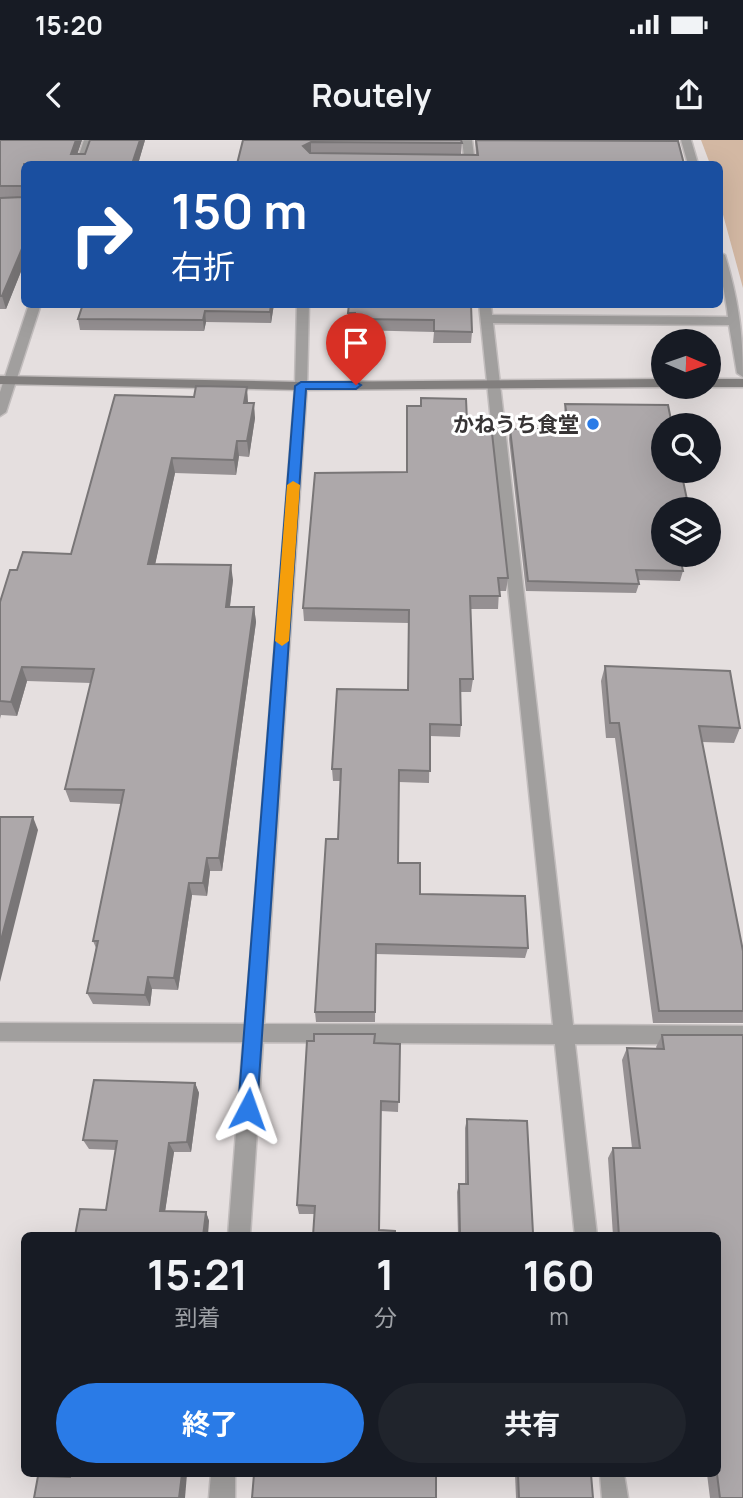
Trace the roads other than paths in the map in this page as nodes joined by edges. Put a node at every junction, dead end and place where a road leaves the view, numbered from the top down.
1 (89, 140) edge
2 (467, 140) edge
3 (685, 140) edge
4 (456, 160) edge
5 (81, 161) edge
6 (463, 161) edge
7 (470, 161) edge
8 (692, 161) edge
9 (723, 268) edge
10 (33, 308) edge
11 (303, 308) edge
12 (486, 312) edge
13 (734, 321) junction
14 (743, 373) edge
15 (5, 380) edge
16 (651, 383) edge
17 (721, 383) edge
18 (743, 383) edge
19 (494, 384) junction
20 (301, 386) junction
21 (0, 412) edge
22 (0, 1032) edge
23 (253, 1033) junction
24 (564, 1034) junction
25 (743, 1035) edge
26 (239, 1232) edge
27 (586, 1232) edge
28 (223, 1477) edge
29 (612, 1477) edge
30 (222, 1498) edge
31 (615, 1498) edge

1 - 5 street
2 - 7 street
3 - 8 street
4 - 6 street
9 - 13 street
10 - 15 street
11 - 20 street
12 - 13 street
12 - 19 street
13 - 14 street
15 - 20 street
15 - 21 street
16 - 19 street
17 - 18 street
19 - 20 street
19 - 24 street
20 - 23 street
22 - 23 street
23 - 24 street
23 - 26 street
24 - 25 street
24 - 27 street
28 - 30 street
29 - 31 street

